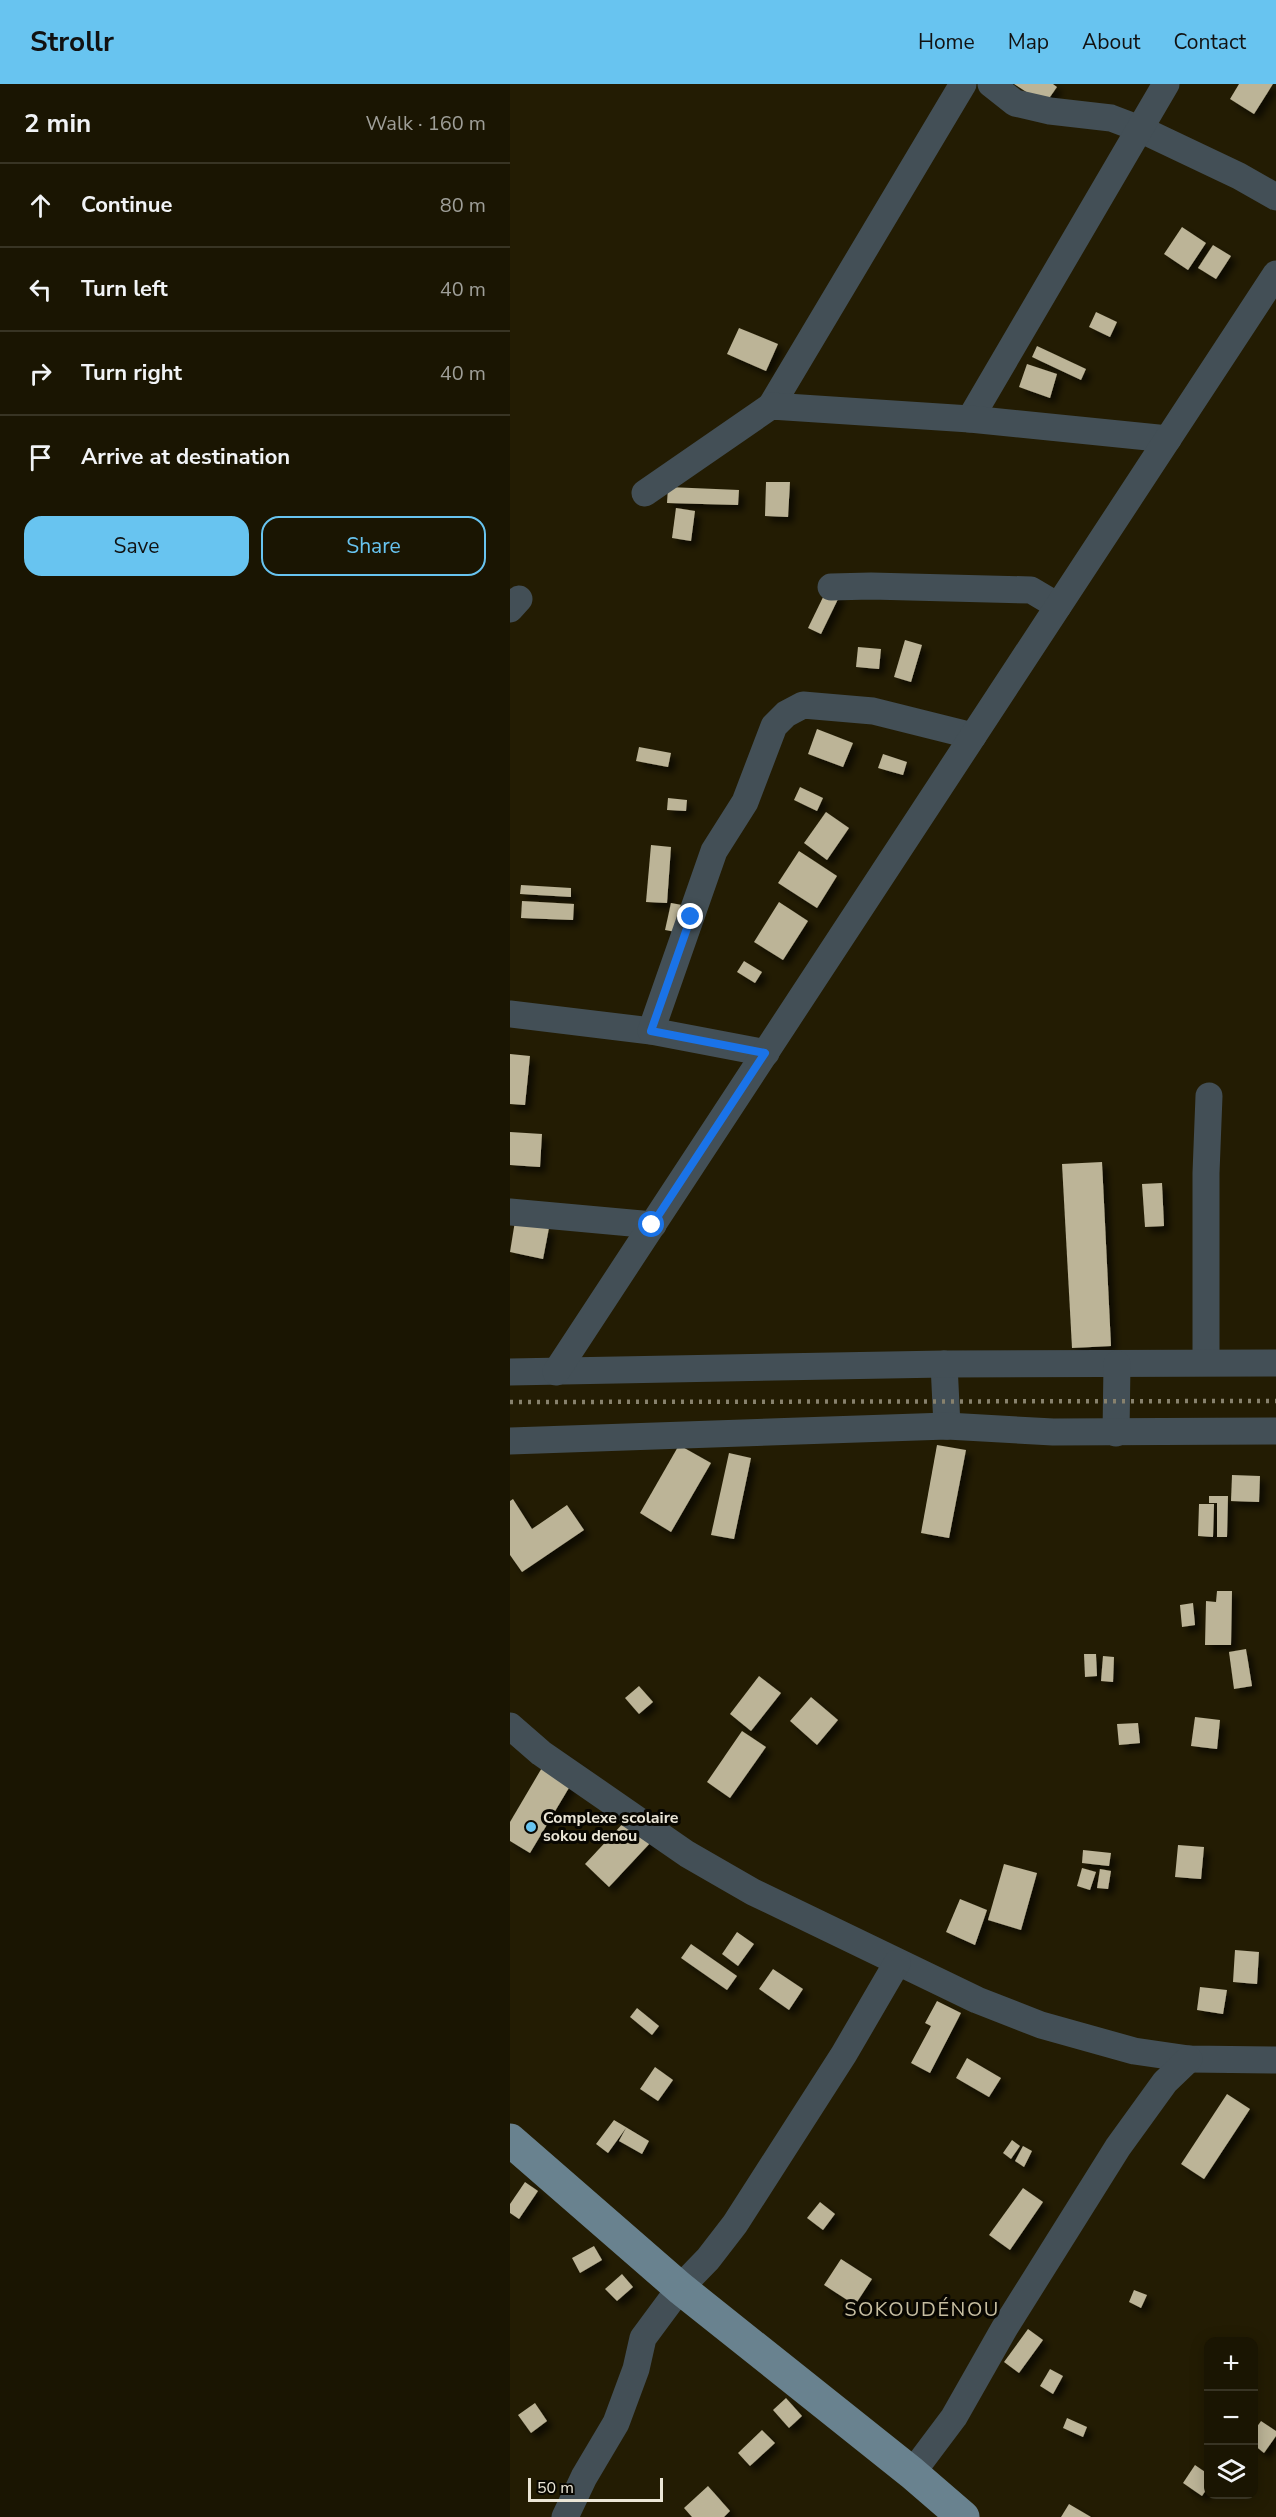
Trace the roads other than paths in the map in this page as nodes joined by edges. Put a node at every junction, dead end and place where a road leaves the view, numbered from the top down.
1 (963, 84) edge
2 (991, 84) edge
3 (1166, 84) edge
4 (1140, 129) junction
5 (1276, 197) edge
6 (1276, 274) edge
7 (771, 406) junction
8 (970, 419) junction
9 (1168, 439) junction
10 (645, 493) dead end
11 (831, 587) dead end
12 (1058, 606) junction
13 (973, 736) junction
14 (510, 1014) edge
15 (651, 1031) junction
16 (765, 1053) junction
17 (1209, 1096) dead end
18 (510, 1212) edge
19 (652, 1225) junction
20 (1206, 1362) junction
21 (1276, 1363) edge
22 (944, 1364) junction
23 (1117, 1364) junction
24 (510, 1372) edge
25 (556, 1372) junction
26 (947, 1426) junction
27 (1276, 1431) edge
28 (1116, 1433) junction
29 (512, 1444) edge
30 (510, 1726) edge
31 (897, 1963) junction
32 (1153, 2054) junction
33 (1189, 2059) junction
34 (1276, 2060) edge
35 (1165, 2082) junction
36 (510, 2140) edge
37 (680, 2288) junction
38 (912, 2473) junction
39 (565, 2517) edge
40 (963, 2517) edge

1 - 7 street
2 - 4 street
3 - 4 street
4 - 5 street
4 - 8 street
6 - 9 street
7 - 8 street
7 - 10 street
8 - 9 street
9 - 12 street
11 - 12 street
12 - 13 street
13 - 15 street
13 - 16 street
14 - 15 street
15 - 16 street
16 - 19 street
17 - 20 street
18 - 19 street
19 - 25 street
20 - 21 street
20 - 23 street
22 - 23 street
22 - 25 street
22 - 26 street
23 - 28 street
24 - 25 street
26 - 28 street
26 - 29 street
27 - 28 street
30 - 31 street
31 - 32 street
31 - 37 street
32 - 33 street
32 - 35 street
33 - 34 street
33 - 35 street
35 - 38 street
36 - 37 main road
37 - 38 main road
37 - 39 street
38 - 40 main road

